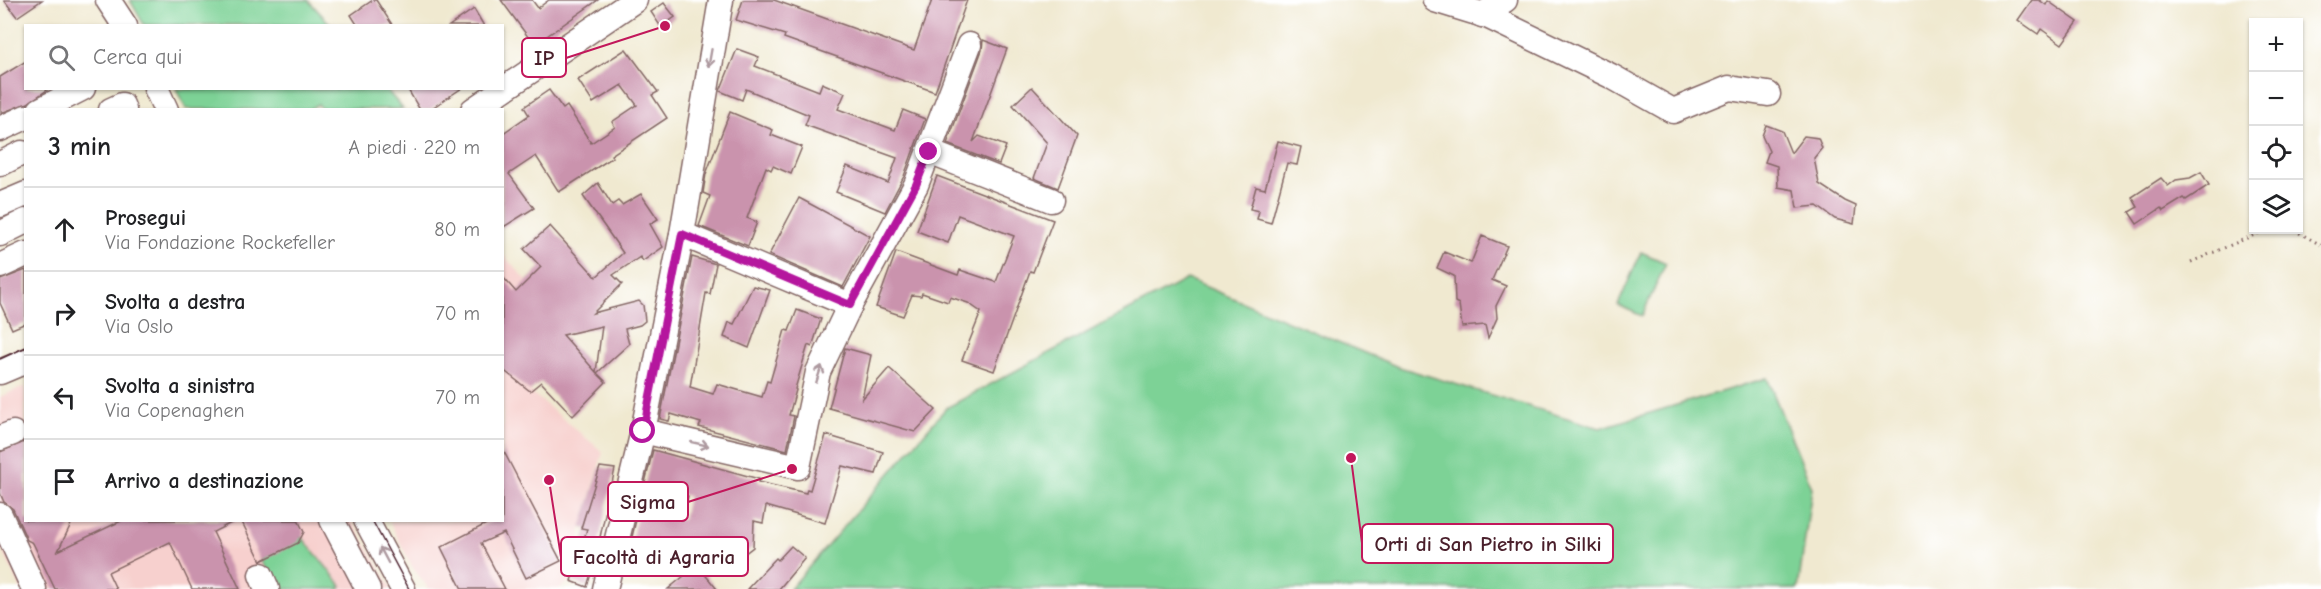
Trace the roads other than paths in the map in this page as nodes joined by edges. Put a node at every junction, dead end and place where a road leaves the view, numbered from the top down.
1 (108, 0) edge
2 (635, 0) edge
3 (721, 0) edge
4 (1436, 0) edge
5 (1505, 0) edge
6 (1482, 15) junction
7 (124, 24) edge
8 (969, 45) dead end
9 (504, 89) edge
10 (79, 90) edge
11 (157, 90) edge
12 (502, 90) edge
13 (1768, 94) dead end
14 (44, 108) edge
15 (165, 108) edge
16 (476, 108) edge
17 (929, 152) junction
18 (22, 153) dead end
19 (0, 164) edge
20 (24, 195) edge
21 (1052, 200) dead end
22 (0, 205) edge
23 (24, 222) edge
24 (0, 234) edge
25 (682, 234) junction
26 (24, 255) edge
27 (0, 266) edge
28 (850, 305) junction
29 (24, 362) edge
30 (0, 372) edge
31 (643, 431) junction
32 (0, 515) edge
33 (333, 522) edge
34 (367, 522) edge
35 (360, 585) edge
36 (34, 589) edge
37 (403, 589) edge
38 (604, 589) edge

1 - 7 street
2 - 9 street
3 -> 25 street
4 - 6 street
5 - 6 street
6 - 13 street
8 - 17 street
10 - 14 street
11 - 15 street
12 - 16 street
17 - 21 street
17 - 28 street
18 - 19 street
20 - 22 street
23 - 24 street
25 - 28 street
25 - 31 street
26 - 27 street
31 -> 28 street
29 - 30 street
31 - 38 street
32 - 36 street
33 - 35 street
37 -> 34 street

